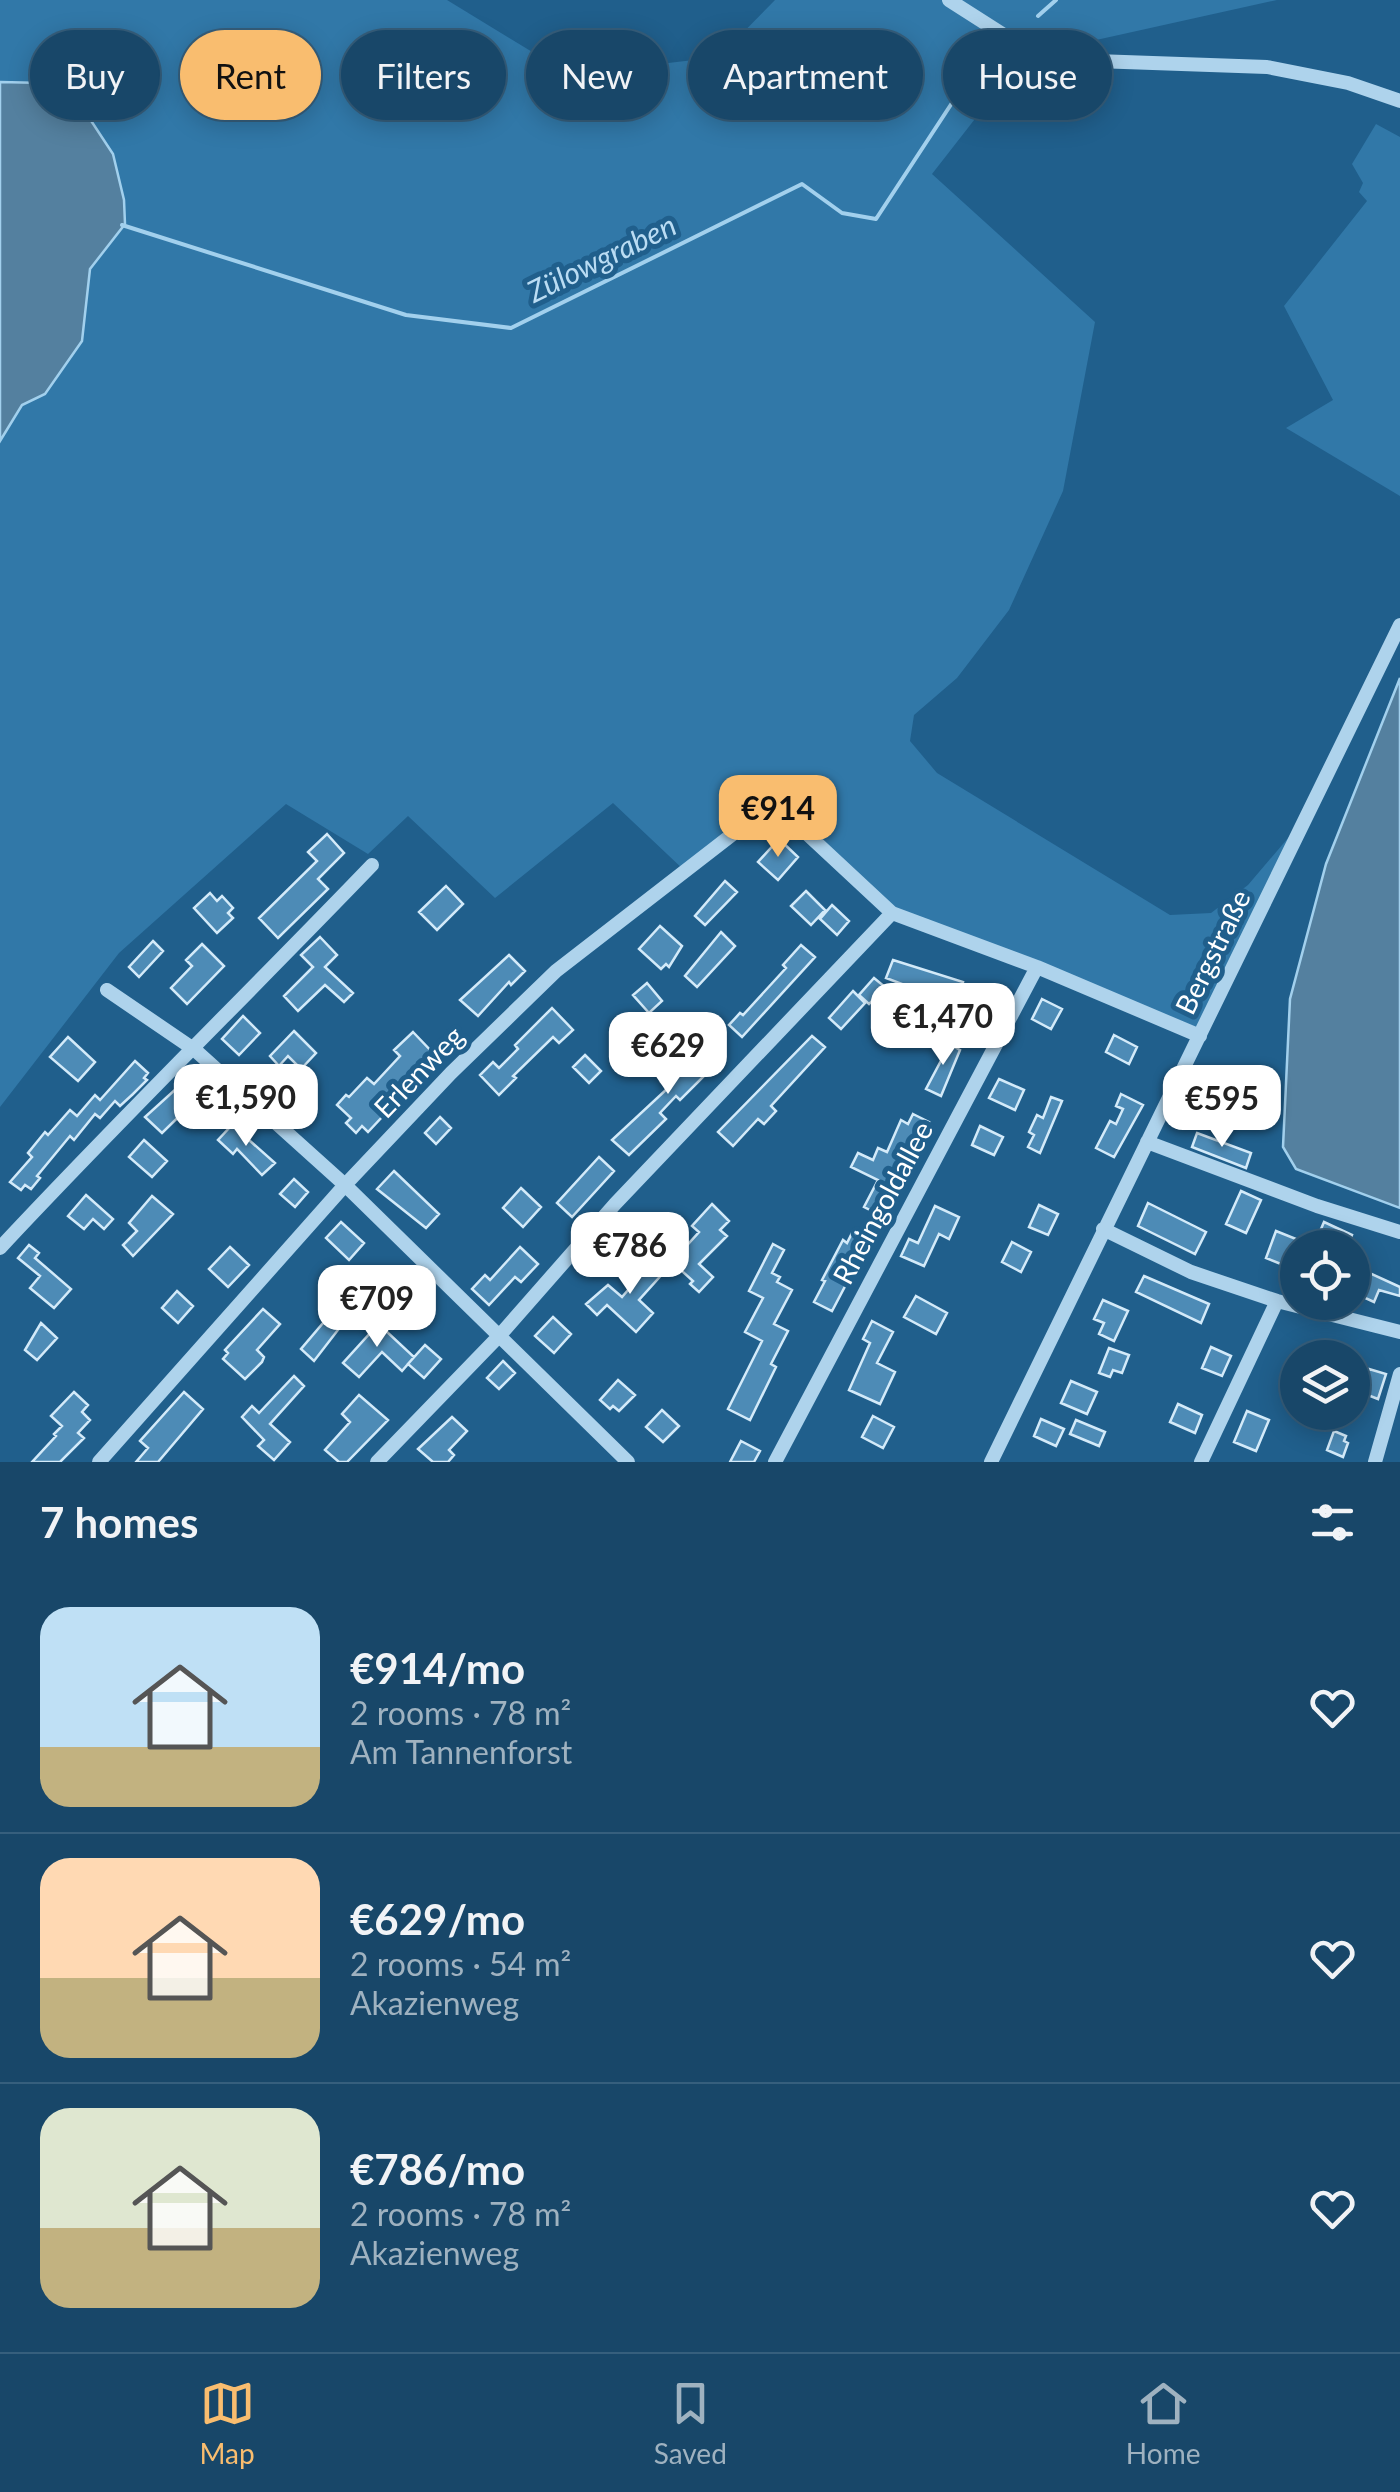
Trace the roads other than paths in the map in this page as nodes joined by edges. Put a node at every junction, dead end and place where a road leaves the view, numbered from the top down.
1 (949, 0) edge
2 (1400, 101) edge
3 (1400, 625) edge
4 (372, 865) dead end
5 (892, 913) junction
6 (1037, 968) junction
7 (107, 990) dead end
8 (1200, 1036) junction
9 (195, 1050) junction
10 (1147, 1142) junction
11 (346, 1185) junction
12 (1103, 1229) junction
13 (1400, 1232) edge
14 (0, 1248) edge
15 (1276, 1302) junction
16 (1400, 1332) edge
17 (500, 1335) junction
18 (1400, 1374) edge
19 (620, 1459) edge
20 (99, 1462) edge
21 (377, 1462) edge
22 (774, 1462) edge
23 (991, 1462) edge
24 (1201, 1462) edge
25 (1375, 1462) edge

1 - 2 street
3 - 8 street, Bergstraße
4 - 9 street
5 - 6 street
5 - 11 street, Erlenweg
5 - 17 street
6 - 8 street
6 - 22 street, Rheingoldallee
7 - 9 street
8 - 10 street, Bergstraße
9 - 11 street
9 - 14 street
10 - 12 street, Bergstraße
10 - 13 street
11 - 17 street
11 - 20 street, Erlenweg
12 - 15 street
12 - 23 street, Bergstraße
15 - 16 street
15 - 24 street
17 - 19 street
17 - 21 street
18 - 25 street

